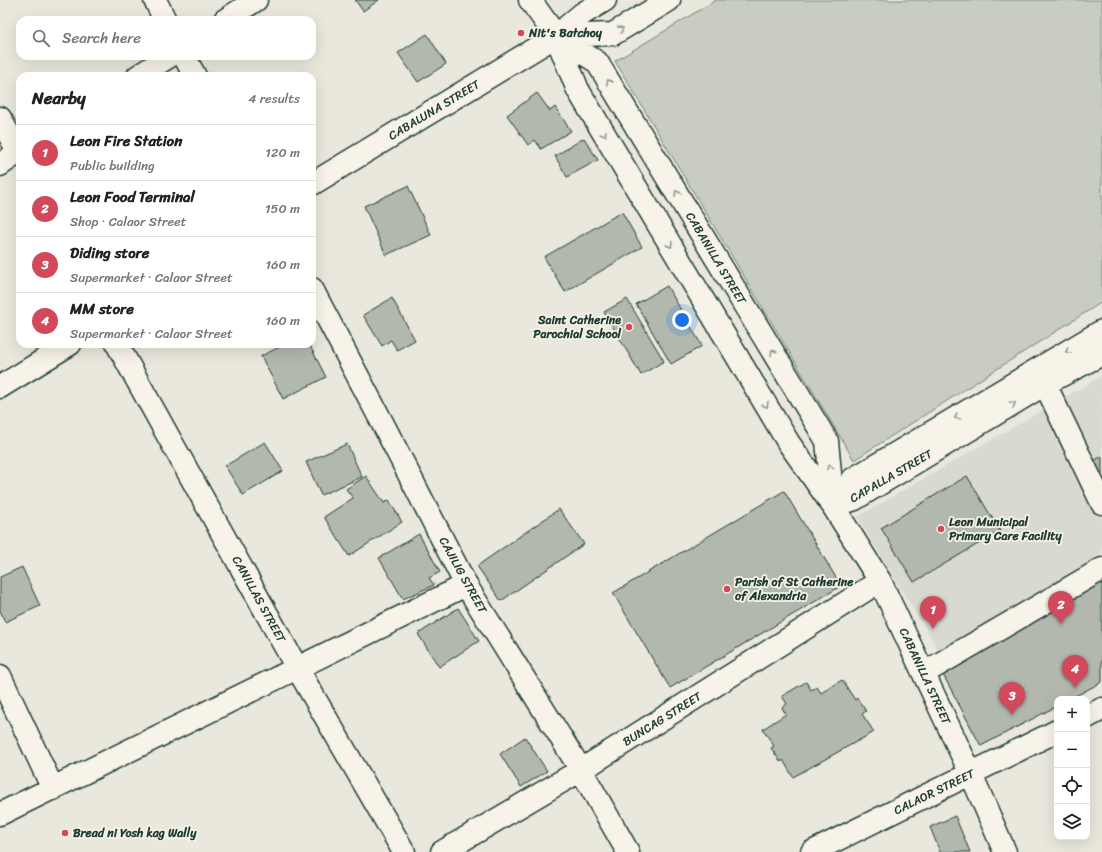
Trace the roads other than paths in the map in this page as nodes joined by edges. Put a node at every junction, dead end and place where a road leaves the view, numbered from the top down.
1 (155, 0) edge
2 (256, 0) edge
3 (530, 0) edge
4 (605, 0) edge
5 (669, 0) edge
6 (163, 16) edge
7 (231, 16) edge
8 (556, 36) junction
9 (164, 60) edge
10 (186, 60) edge
11 (144, 72) edge
12 (193, 72) edge
13 (0, 118) edge
14 (16, 146) edge
15 (16, 155) edge
16 (0, 165) edge
17 (316, 182) edge
18 (316, 297) edge
19 (1102, 331) edge
20 (63, 348) edge
21 (119, 348) edge
22 (1102, 354) edge
23 (1045, 384) junction
24 (0, 387) edge
25 (1102, 503) edge
26 (833, 506) junction
27 (1102, 570) edge
28 (880, 581) junction
29 (466, 585) junction
30 (297, 668) junction
31 (924, 673) junction
32 (0, 676) edge
33 (1102, 709) edge
34 (1090, 715) edge
35 (1055, 732) edge
36 (581, 770) junction
37 (971, 774) junction
38 (53, 789) junction
39 (0, 814) edge
40 (404, 852) edge
41 (442, 852) edge
42 (628, 852) edge
43 (812, 852) edge
44 (1005, 852) edge

1 - 6 street
2 - 7 street
3 - 8 street, CABANILLA STREET
4 - 8 street, CABALUNA STREET
8 -> 5 street, CABALUNA STREET
8 - 17 street, CABALUNA STREET
8 -> 26 street, CABANILLA STREET
26 -> 8 street, CABANILLA STREET
9 - 11 street
10 - 12 street
13 - 14 street
15 - 16 street
18 - 29 street, CAJILIG STREET
19 -> 26 street, CAPALLA STREET
20 - 24 street
21 - 30 street, CANILLAS STREET
22 - 23 street, CAPALLA STREET
23 - 25 street
26 -> 23 street, CAPALLA STREET
26 - 28 street, CABANILLA STREET
27 - 31 street
28 - 31 street, CABANILLA STREET
28 - 36 street, BUNCAG STREET
29 - 30 street
29 - 36 street, CAJILIG STREET
30 - 38 street
30 - 40 street, CANILLAS STREET
31 - 37 street, CABANILLA STREET
32 - 38 street
33 - 34 street
35 - 37 street, CALAOR STREET
36 - 41 street, BUNCAG STREET
36 - 42 street, CAJILIG STREET
37 - 43 street, CALAOR STREET
37 - 44 street, CABANILLA STREET
38 - 39 street

